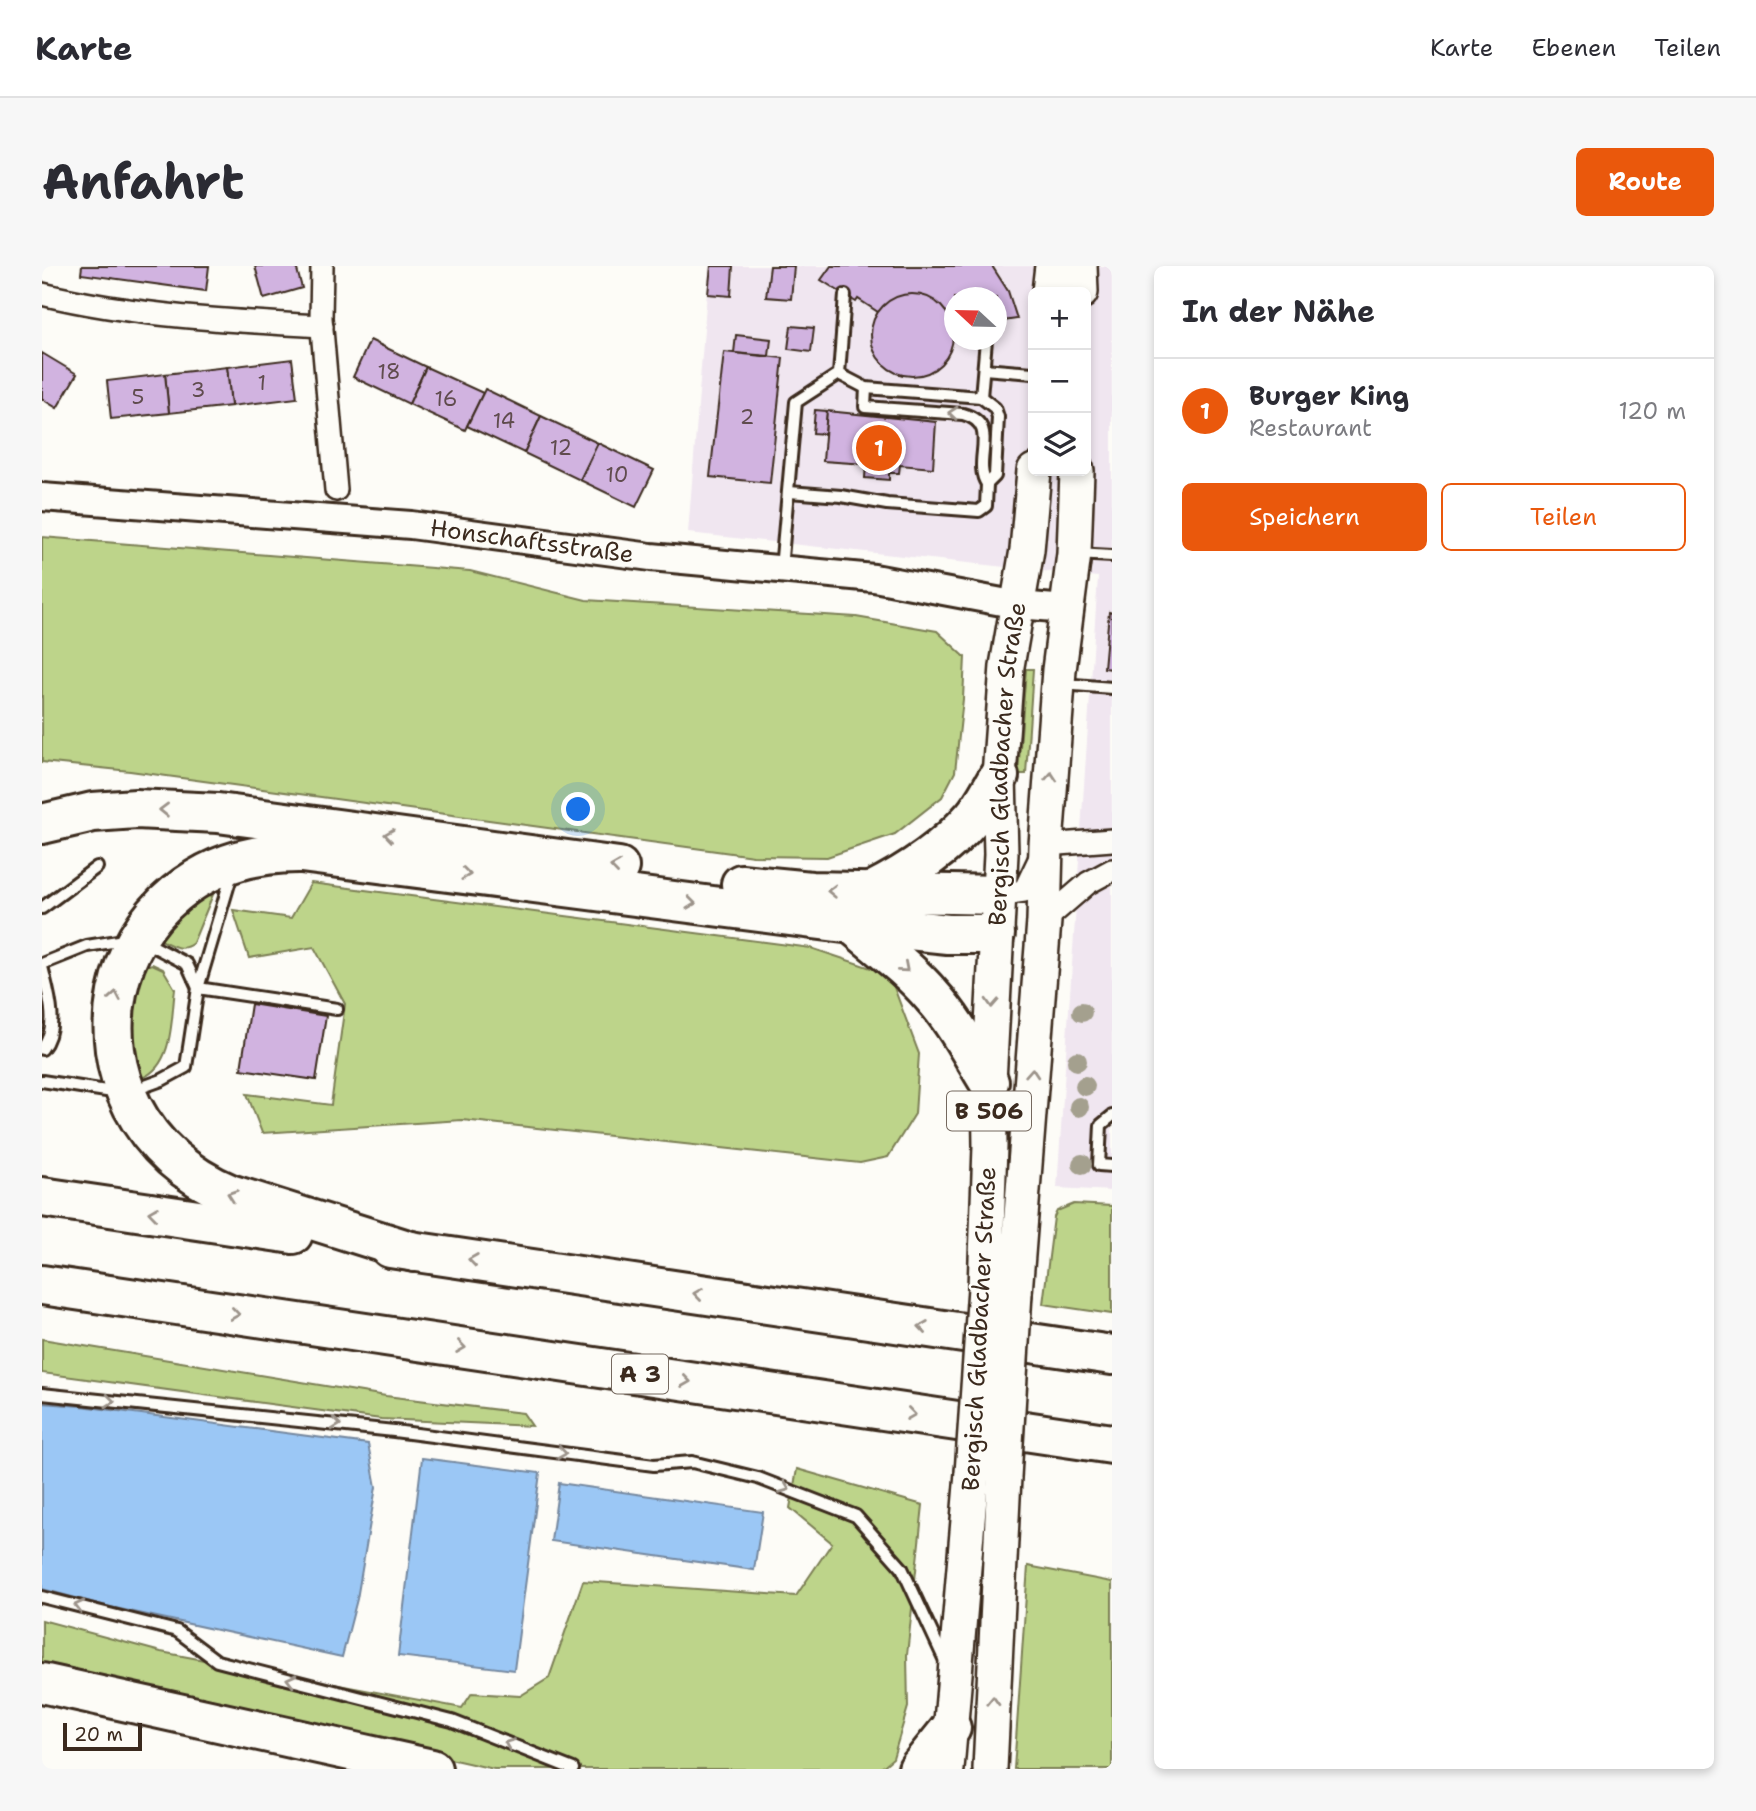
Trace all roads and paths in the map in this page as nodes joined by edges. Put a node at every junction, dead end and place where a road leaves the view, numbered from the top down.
1 (322, 266) edge
2 (1052, 266) edge
3 (1080, 266) edge
4 (1050, 287) edge
5 (1081, 287) edge
6 (42, 294) edge
7 (845, 295) dead end
8 (322, 326) junction
9 (985, 350) edge
10 (984, 369) junction
11 (1028, 373) edge
12 (839, 374) junction
13 (866, 388) junction
14 (981, 397) junction
15 (1034, 476) edge
16 (1077, 476) edge
17 (987, 484) junction
18 (337, 490) dead end
19 (789, 492) junction
20 (42, 498) edge
21 (1074, 554) junction
22 (1112, 556) edge
23 (781, 569) junction
24 (1018, 605) junction
25 (1067, 610) junction
26 (1058, 684) junction
27 (1112, 688) edge
28 (999, 776) junction
29 (42, 824) edge
30 (1112, 840) edge
31 (1046, 845) junction
32 (237, 860) junction
33 (97, 867) dead end
34 (1112, 870) edge
35 (998, 895) junction
36 (42, 908) edge
37 (861, 908) junction
38 (1044, 920) junction
39 (995, 934) junction
40 (137, 938) junction
41 (42, 965) edge
42 (198, 988) junction
43 (337, 1009) dead end
44 (42, 1049) edge
45 (42, 1081) edge
46 (989, 1082) junction
47 (124, 1094) junction
48 (1112, 1116) edge
49 (1112, 1166) edge
50 (42, 1197) edge
51 (414, 1252) junction
52 (42, 1285) edge
53 (1000, 1291) junction
54 (42, 1302) edge
55 (168, 1304) junction
56 (1112, 1355) edge
57 (42, 1394) edge
58 (1112, 1444) edge
59 (988, 1475) junction
60 (42, 1597) edge
61 (42, 1683) edge
62 (954, 1683) junction
63 (951, 1728) junction
64 (432, 1769) edge
65 (573, 1769) edge
66 (918, 1769) edge
67 (947, 1769) edge
68 (990, 1769) edge

1 - 8 street
2 - 4 main road
3 - 5 main road
6 - 8 street
7 - 12 lane
8 - 18 street
9 - 10 lane
10 - 11 lane
10 - 14 lane
12 - 13 lane
12 - 19 lane
13 - 14 lane
17 -> 13 lane
14 - 17 lane
15 - 24 main road, Bergisch Gladbacher Straße / B 506
16 - 21 main road, Bergisch Gladbacher Straße / B 506
17 - 19 lane
19 - 23 lane
20 - 23 street, Honschaftsstraße
21 - 22 lane
21 - 25 main road, Bergisch Gladbacher Straße / B 506
23 - 24 street, Honschaftsstraße
24 - 25 street, Honschaftsstraße
24 - 28 main road, Bergisch Gladbacher Straße / B 506
25 - 26 main road, Bergisch Gladbacher Straße / B 506
26 - 27 lane
31 -> 26 main road, Bergisch Gladbacher Straße / B 506
28 - 35 main road, Bergisch Gladbacher Straße / B 506
28 - 37 highway
37 -> 29 highway
30 - 31 street
31 - 35 street
31 - 38 main road, Bergisch Gladbacher Straße / B 506
32 -> 37 highway
32 - 40 highway
32 - 42 lane
33 - 36 lane
34 - 38 street
35 - 37 highway
35 - 38 main road
35 - 39 main road, Bergisch Gladbacher Straße / B 506
37 - 39 highway
37 -> 46 highway
38 - 39 main road
53 -> 38 main road, Bergisch Gladbacher Straße / B 506
39 -> 46 main road, Bergisch Gladbacher Straße / B 506
40 - 41 lane
40 - 42 lane
47 -> 40 highway
41 - 44 lane
42 - 43 lane
42 - 47 lane
45 - 47 lane
46 - 53 main road, Bergisch Gladbacher Straße / B 506
51 -> 47 highway
48 - 49 lane
51 -> 50 highway
56 -> 51 highway
52 - 55 highway, A 3
53 - 59 main road, Bergisch Gladbacher Straße / B 506, bridge
54 - 55 highway
55 -> 58 highway, A 3
57 -> 62 lane
59 - 62 main road, Bergisch Gladbacher Straße / B 506
68 -> 59 main road, Bergisch Gladbacher Straße / B 506
65 -> 60 lane
61 - 64 highway
62 - 63 main road, Bergisch Gladbacher Straße / B 506
63 - 66 highway
63 - 67 main road, Bergisch Gladbacher Straße / B 506

